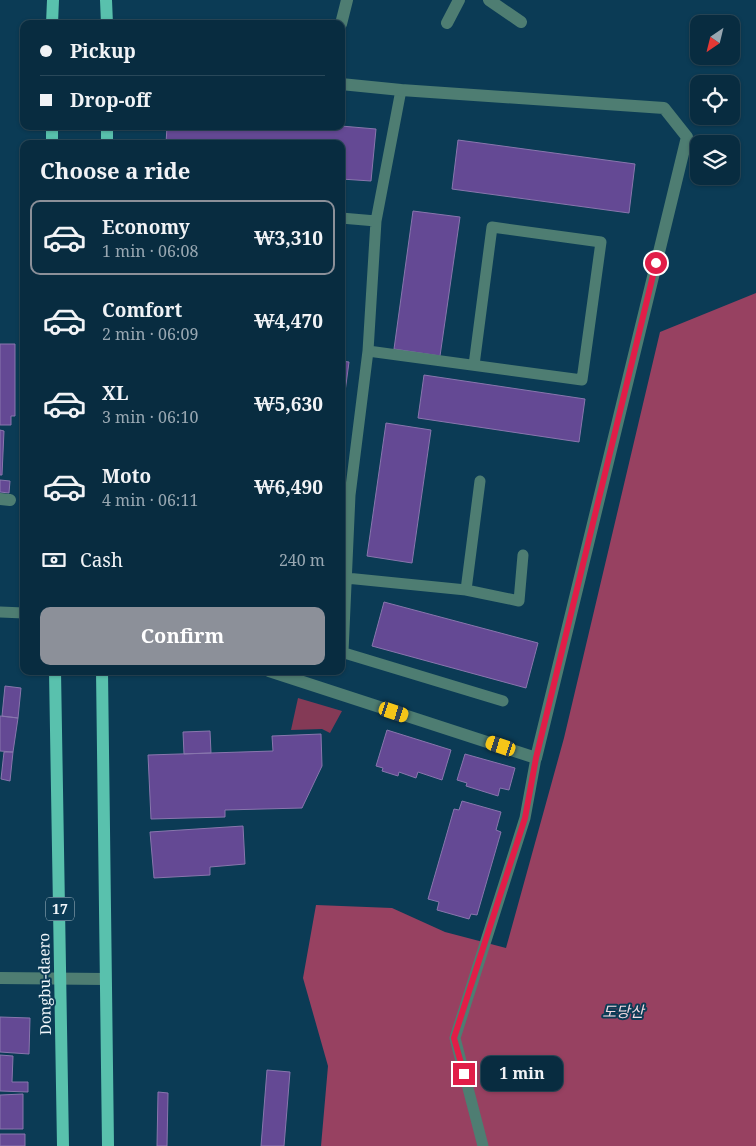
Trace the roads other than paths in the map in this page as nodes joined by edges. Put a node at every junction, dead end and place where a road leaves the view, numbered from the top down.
1 (53, 0) edge
2 (106, 0) edge
3 (347, 0) edge
4 (459, 0) edge
5 (489, 0) edge
6 (52, 20) edge
7 (107, 20) edge
8 (342, 20) edge
9 (447, 22) dead end
10 (521, 22) dead end
11 (345, 84) edge
12 (401, 90) junction
13 (345, 218) edge
14 (376, 221) junction
15 (368, 351) junction
16 (474, 365) junction
17 (480, 481) dead end
18 (346, 495) edge
19 (523, 555) dead end
20 (346, 578) junction
21 (466, 590) junction
22 (345, 596) edge
23 (0, 612) edge
24 (20, 613) edge
25 (345, 653) edge
26 (55, 675) edge
27 (102, 675) edge
28 (281, 675) edge
29 (504, 702) dead end
30 (536, 758) junction
31 (61, 977) junction
32 (0, 978) edge
33 (105, 979) junction
34 (63, 1146) edge
35 (108, 1146) edge
36 (483, 1146) edge

1 - 6 main road
2 - 7 main road
3 - 8 street
4 - 9 street
5 - 10 street
11 - 12 street
12 - 14 lane
12 - 30 street
13 - 14 lane
14 - 15 lane
15 - 16 lane
15 - 18 lane
16 - 16 lane
17 - 21 lane
18 - 20 lane
19 - 21 lane
20 - 21 lane
20 - 22 lane
23 - 24 lane
25 - 29 lane
26 - 31 main road, Dongbu-daero / 17
27 - 33 main road
28 - 30 street
30 - 36 lane
31 - 32 street
31 - 33 street
31 - 34 main road, Dongbu-daero / 17
33 - 35 main road

